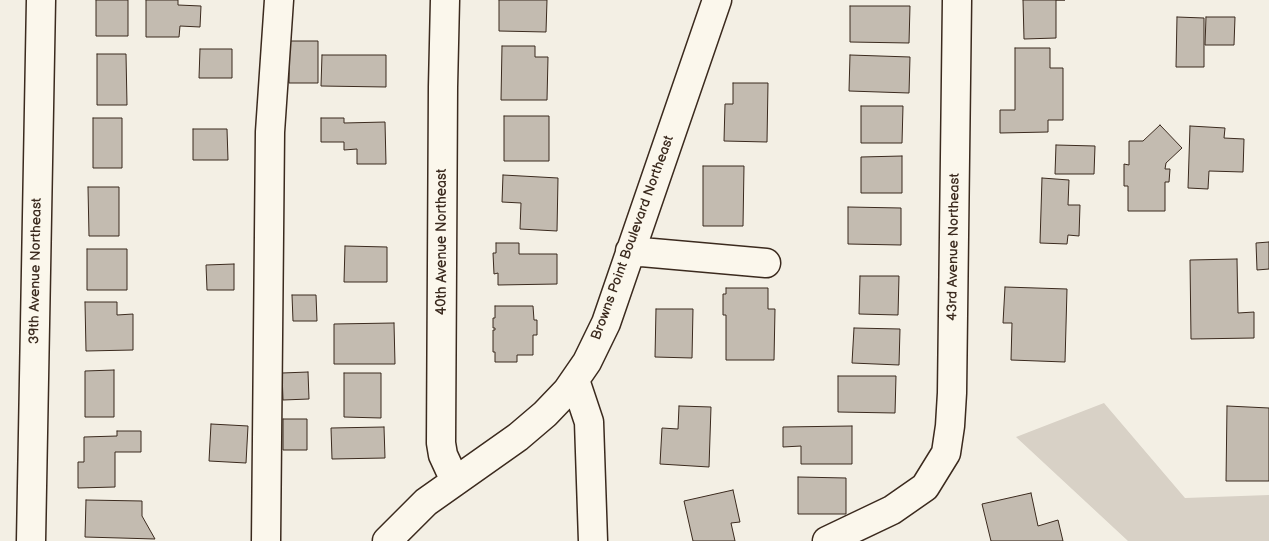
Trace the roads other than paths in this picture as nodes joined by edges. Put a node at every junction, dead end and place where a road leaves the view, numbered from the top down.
1 (41, 0) edge
2 (279, 0) edge
3 (445, 0) edge
4 (717, 0) edge
5 (957, 0) edge
6 (630, 252) junction
7 (766, 263) dead end
8 (574, 380) junction
9 (455, 481) junction
10 (31, 541) edge
11 (266, 541) edge
12 (386, 541) edge
13 (593, 541) edge
14 (827, 541) edge

1 - 10 street, 39th Avenue Northeast
2 - 11 street
3 - 9 street, 40th Avenue Northeast
4 - 6 street, Browns Point Boulevard Northeast
5 - 14 street, 43rd Avenue Northeast
6 - 7 street
6 - 8 street, Browns Point Boulevard Northeast
8 - 9 street, Browns Point Boulevard Northeast
8 - 13 street
9 - 12 street, Browns Point Boulevard Northeast

